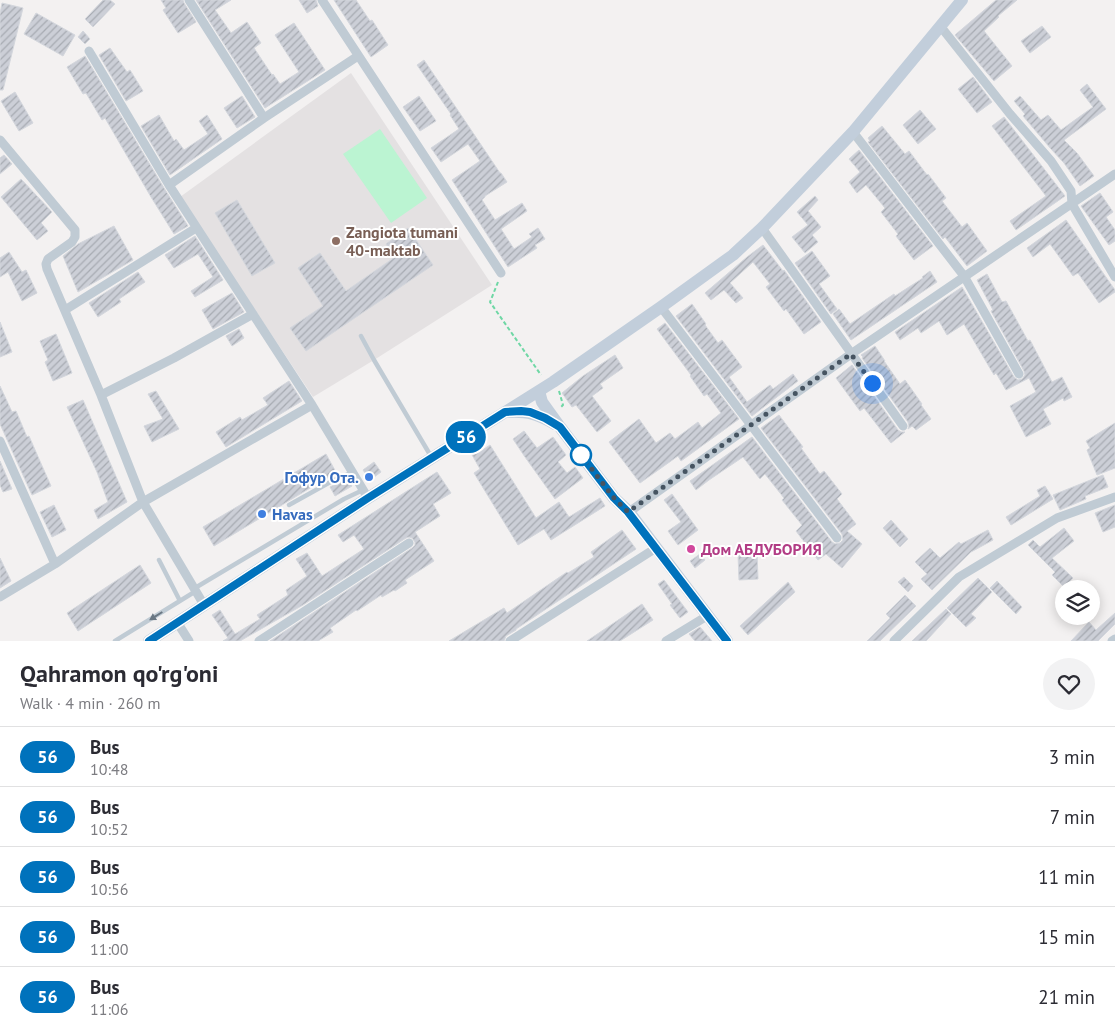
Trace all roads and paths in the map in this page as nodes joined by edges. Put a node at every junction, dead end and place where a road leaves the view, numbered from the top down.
1 (189, 0) edge
2 (322, 0) edge
3 (962, 0) edge
4 (941, 27) junction
5 (89, 51) dead end
6 (358, 56) junction
7 (264, 118) junction
8 (853, 132) junction
9 (0, 140) edge
10 (1115, 174) edge
11 (169, 185) junction
12 (1072, 204) junction
13 (196, 228) junction
14 (762, 228) junction
15 (502, 273) joint
16 (964, 276) junction
17 (1115, 277) edge
18 (661, 307) junction
19 (65, 310) junction
20 (253, 314) junction
21 (361, 336) dead end
22 (851, 354) junction
23 (1019, 374) dead end
24 (541, 375) dead end
25 (558, 389) dead end
26 (539, 390) junction
27 (102, 394) junction
28 (312, 405) junction
29 (560, 407) dead end
30 (505, 412) junction
31 (750, 426) junction
32 (903, 426) dead end
33 (560, 427) junction
34 (0, 441) edge
35 (432, 458) junction
36 (353, 472) junction
37 (366, 494) junction
38 (1115, 497) edge
39 (143, 502) junction
40 (289, 505) dead end
41 (628, 512) junction
42 (837, 538) dead end
43 (409, 543) dead end
44 (656, 548) junction
45 (160, 560) dead end
46 (55, 564) junction
47 (196, 590) junction
48 (0, 597) edge
49 (180, 601) junction
50 (204, 604) junction
51 (707, 616) junction
52 (177, 622) junction
53 (115, 641) edge
54 (149, 641) edge
55 (190, 641) edge
56 (259, 641) edge
57 (510, 641) edge
58 (666, 641) edge
59 (727, 641) edge
60 (894, 641) edge

1 - 7 street
2 - 6 street
3 - 4 main road
4 - 8 main road
4 - 12 street
5 - 11 street
6 - 7 street
6 - 15 street
7 - 11 street
8 - 14 main road
8 - 16 street
9 - 19 street
10 - 12 street
11 - 13 street
12 - 16 street
12 - 17 street
13 - 19 street
13 - 20 street
14 - 18 main road
14 - 22 street
15 - 24 path
16 - 22 street
16 - 23 street
18 - 26 main road
18 - 31 street
19 - 27 street
20 - 27 street
20 - 28 street
21 - 35 lane
22 - 31 street
22 - 32 street
25 - 29 path
26 - 30 main road
26 - 33 main road
26 - 41 main road
27 - 39 street
28 - 36 street
28 - 39 street
30 - 33 main road
30 - 35 main road
31 - 41 street
31 - 42 street
33 - 41 main road
34 - 46 street
35 - 37 main road
36 - 37 street
36 - 40 lane
37 - 47 lane
37 - 50 main road
38 - 60 street
39 - 46 street
39 - 47 street
41 - 44 main road
43 - 56 street
44 - 51 main road
44 - 57 street
45 - 49 lane
46 - 48 street
47 - 49 lane
47 - 50 street
49 -> 53 lane
50 - 52 main road
51 - 58 street
51 - 59 main road
52 - 54 main road
52 - 55 street

